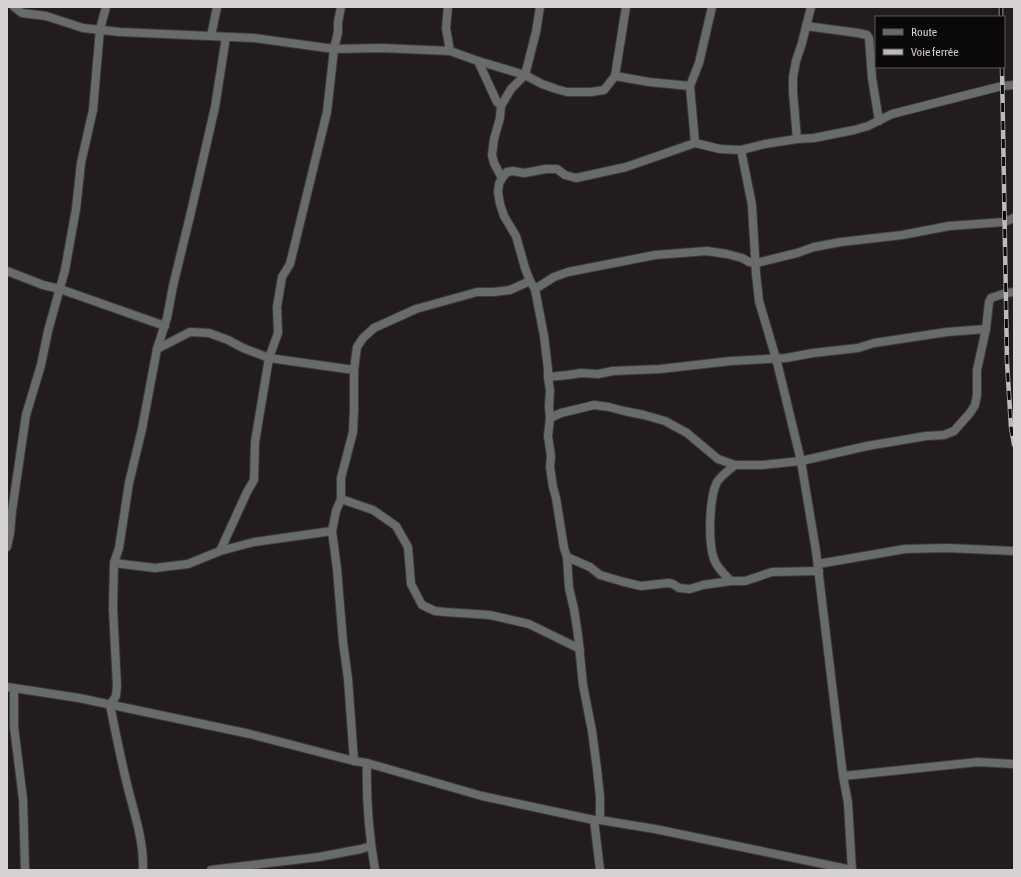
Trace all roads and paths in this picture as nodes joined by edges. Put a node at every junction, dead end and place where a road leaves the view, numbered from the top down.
1 (14, 7) edge
2 (106, 7) edge
3 (217, 7) edge
4 (341, 7) edge
5 (448, 7) edge
6 (540, 7) edge
7 (626, 7) edge
8 (712, 7) edge
9 (811, 7) edge
10 (806, 26) junction
11 (100, 29) junction
12 (211, 36) junction
13 (226, 37) junction
14 (334, 49) junction
15 (450, 51) junction
16 (478, 60) junction
17 (525, 75) junction
18 (615, 76) junction
19 (1014, 85) edge
20 (690, 86) junction
21 (501, 106) junction
22 (879, 121) junction
23 (797, 139) junction
24 (695, 143) junction
25 (741, 150) junction
26 (502, 178) junction
27 (1014, 218) edge
28 (756, 263) junction
29 (7, 271) edge
30 (530, 281) junction
31 (60, 289) junction
32 (535, 289) junction
33 (1014, 292) edge
34 (165, 326) junction
35 (986, 329) junction
36 (158, 349) junction
37 (269, 358) junction
38 (776, 358) junction
39 (354, 370) junction
40 (548, 377) junction
41 (550, 418) junction
42 (801, 461) junction
43 (735, 465) junction
44 (341, 499) junction
45 (332, 531) junction
46 (7, 547) edge
47 (220, 551) junction
48 (1014, 551) edge
49 (567, 557) junction
50 (114, 563) junction
51 (819, 568) junction
52 (730, 581) junction
53 (580, 649) junction
54 (10, 687) edge
55 (110, 705) junction
56 (354, 761) junction
57 (367, 763) junction
58 (1014, 764) edge
59 (843, 776) junction
60 (597, 820) junction
61 (371, 846) junction
62 (25, 870) edge
63 (143, 870) edge
64 (211, 870) edge
65 (376, 870) edge
66 (600, 870) edge
67 (852, 870) edge

1 - 11 street
2 - 11 street
3 - 12 street
4 - 14 street
5 - 15 street
6 - 17 street
7 - 18 street
8 - 20 street
9 - 10 street
10 - 22 street
10 - 23 street
11 - 12 street
11 - 31 street
12 - 13 street
13 - 14 street
13 - 34 street
14 - 15 street
14 - 37 street
15 - 16 street
16 - 17 street
16 - 21 street
17 - 18 street
17 - 21 street
18 - 20 street
19 - 22 street
20 - 24 street
21 - 26 street
22 - 23 street
23 - 25 street
24 - 25 street
24 - 26 street
25 - 28 street
26 - 30 street
27 - 28 street
28 - 32 street
28 - 38 street
29 - 31 street
30 - 32 street
30 - 39 street
31 - 34 street
31 - 46 street
32 - 40 street
33 - 35 street
34 - 36 street
35 - 38 street
35 - 42 street
36 - 37 street
36 - 50 street
37 - 39 street
37 - 47 street
38 - 40 street
38 - 42 street
39 - 44 street
40 - 41 street
41 - 43 street
41 - 49 street
42 - 43 street
42 - 51 street
43 - 52 street
44 - 45 street
44 - 53 street
45 - 47 street
45 - 56 street
47 - 50 street
48 - 51 street
49 - 52 street
49 - 53 street
50 - 55 street
51 - 52 street
51 - 59 street
53 - 60 street
54 - 55 street
54 - 62 street
55 - 56 street
55 - 63 street
56 - 57 street
57 - 60 street
57 - 61 street
58 - 59 street
59 - 67 street
60 - 66 street
60 - 67 street
61 - 64 street
61 - 65 street

